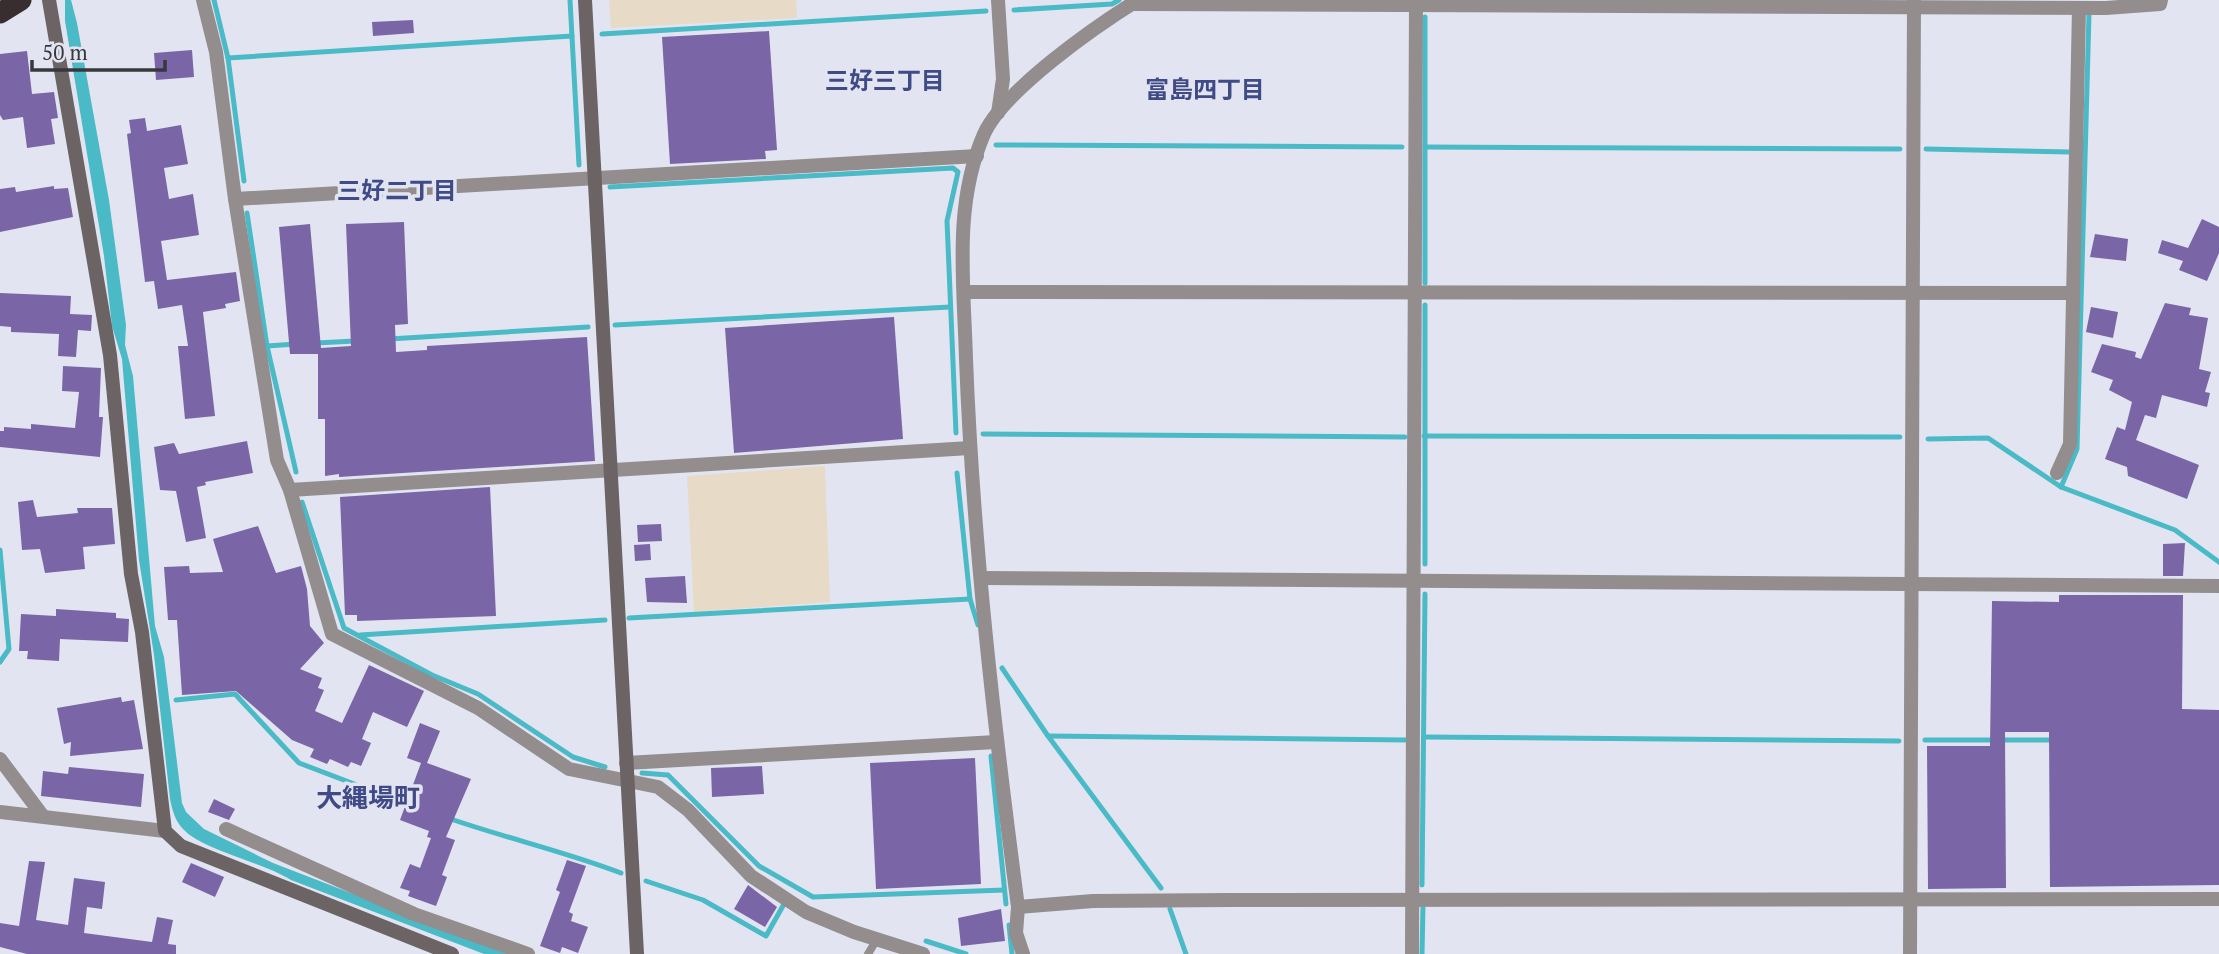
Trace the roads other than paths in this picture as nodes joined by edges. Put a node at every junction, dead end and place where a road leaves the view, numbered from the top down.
1 (21, 0) edge
2 (49, 0) edge
3 (203, 0) edge
4 (585, 0) edge
5 (998, 0) edge
6 (2161, 0) edge
7 (1135, 2) edge
8 (1416, 3) edge
9 (1913, 3) edge
10 (2079, 8) junction
11 (0, 13) edge
12 (998, 113) junction
13 (977, 156) junction
14 (595, 178) junction
15 (235, 199) junction
16 (964, 292) junction
17 (1415, 293) junction
18 (2073, 293) junction
19 (1913, 294) junction
20 (970, 448) junction
21 (610, 472) junction
22 (2057, 473) dead end
23 (290, 489) junction
24 (983, 578) junction
25 (1413, 581) junction
26 (1910, 583) junction
27 (2219, 586) edge
28 (996, 742) junction
29 (0, 759) edge
30 (626, 763) junction
31 (628, 781) junction
32 (0, 812) edge
33 (42, 815) junction
34 (226, 829) dead end
35 (164, 831) junction
36 (1412, 898) junction
37 (1911, 898) junction
38 (2219, 899) edge
39 (1018, 906) junction
40 (877, 939) junction
41 (452, 954) edge
42 (528, 954) edge
43 (637, 954) edge
44 (868, 954) edge
45 (923, 954) edge
46 (1023, 954) edge
47 (1412, 954) edge
48 (1910, 954) edge

1 - 11 highway
2 - 35 street
3 - 15 street
4 - 14 street
5 - 12 street
6 - 10 street
7 - 8 street
7 - 12 street
8 - 9 street
8 - 17 street
9 - 10 street
9 - 19 street
10 - 18 street
12 - 13 street
13 - 14 street
13 - 16 street
14 - 15 street
14 - 21 street
15 - 23 street
16 - 17 street
16 - 20 street
17 - 19 street
17 - 25 street
18 - 19 street
18 - 22 street
19 - 26 street
20 - 21 street
20 - 24 street
21 - 23 street
21 - 30 street
23 - 31 street
24 - 25 street
24 - 28 street
25 - 26 street
25 - 36 street
26 - 27 street
26 - 37 street
28 - 30 street
28 - 39 street
29 - 33 street
30 - 31 street
31 - 40 street
31 - 43 street
32 - 33 street
33 - 35 street
34 - 42 street
35 - 41 street
36 - 37 street
36 - 39 street
36 - 47 street
37 - 38 street
37 - 48 street
39 - 46 street
40 - 44 lane
40 - 45 street

